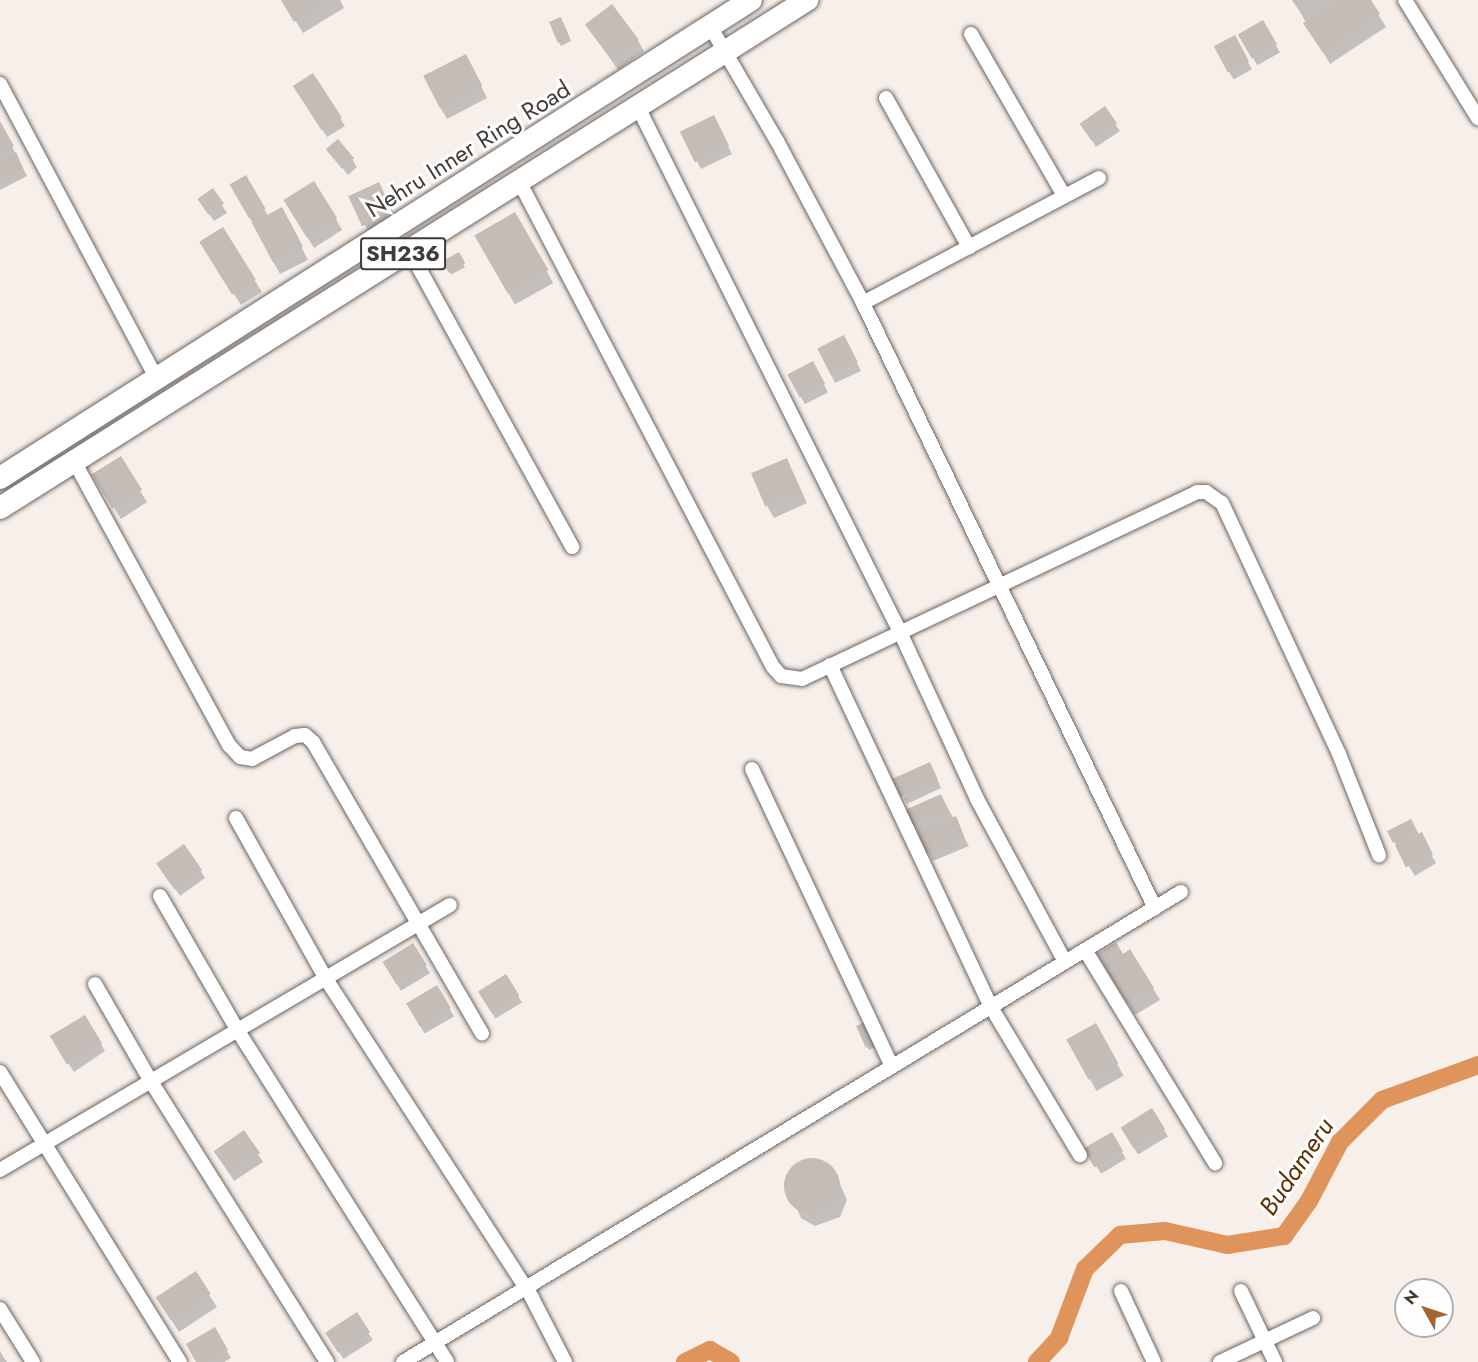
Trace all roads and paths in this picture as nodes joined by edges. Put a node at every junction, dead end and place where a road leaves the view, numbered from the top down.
1 (751, 0) edge
2 (807, 0) edge
3 (1405, 0) edge
4 (710, 26) junction
5 (971, 34) dead end
6 (725, 52) junction
7 (0, 84) edge
8 (886, 98) dead end
9 (638, 107) junction
10 (1478, 118) edge
11 (1099, 178) dead end
12 (519, 181) junction
13 (1064, 196) junction
14 (969, 247) junction
15 (409, 250) junction
16 (863, 303) junction
17 (156, 378) junction
18 (74, 461) junction
19 (0, 478) edge
20 (0, 508) edge
21 (572, 547) dead end
22 (1000, 586) junction
23 (900, 632) junction
24 (830, 665) junction
25 (752, 769) dead end
26 (236, 818) dead end
27 (1379, 855) dead end
28 (1181, 892) dead end
29 (160, 896) dead end
30 (450, 905) dead end
31 (1155, 908) junction
32 (417, 925) junction
33 (1084, 950) junction
34 (1065, 962) junction
35 (326, 979) junction
36 (95, 984) dead end
37 (991, 1007) junction
38 (238, 1031) junction
39 (482, 1034) dead end
40 (892, 1066) junction
41 (0, 1072) edge
42 (152, 1083) junction
43 (42, 1146) junction
44 (1080, 1155) dead end
45 (1215, 1163) dead end
46 (0, 1170) edge
47 (526, 1288) junction
48 (1121, 1291) dead end
49 (1240, 1291) dead end
50 (0, 1310) edge
51 (1313, 1318) dead end
52 (1264, 1340) junction
53 (435, 1344) junction
54 (33, 1362) edge
55 (180, 1362) edge
56 (327, 1362) edge
57 (403, 1362) edge
58 (447, 1362) edge
59 (565, 1362) edge
60 (1154, 1362) edge
61 (1220, 1362) edge
62 (1275, 1362) edge

1 - 4 main road, Nehru Inner Ring Road / SH236
2 - 6 main road, SH236
3 - 10 street
4 - 6 street
4 - 17 main road, Nehru Inner Ring Road / SH236
5 - 13 street
6 - 9 main road, SH236
6 - 16 street
7 - 17 street
8 - 14 street
9 - 12 main road, SH236
9 - 23 street
11 - 13 street
12 - 15 main road, SH236
12 - 24 street
13 - 14 street
14 - 16 street
15 - 18 main road, SH236
15 - 21 street
16 - 22 street
17 - 19 main road, Nehru Inner Ring Road / SH236
18 - 20 main road, SH236
18 - 32 street
22 - 23 street
22 - 27 street
22 - 31 street
23 - 24 street
23 - 34 street
24 - 37 street
25 - 40 street
26 - 35 street
28 - 31 street
29 - 38 street
30 - 32 street
31 - 33 street
32 - 35 street
32 - 39 street
33 - 34 street
33 - 45 street
34 - 37 street
35 - 38 street
35 - 47 street
36 - 42 street
37 - 40 street
37 - 44 street
38 - 42 street
38 - 53 street
40 - 47 street
41 - 43 street
42 - 43 street
42 - 56 street
43 - 46 street
43 - 55 street
47 - 53 street
47 - 59 street
48 - 60 street
49 - 52 street
50 - 54 street
51 - 52 street
52 - 61 street
52 - 62 street
53 - 57 street
53 - 58 street

